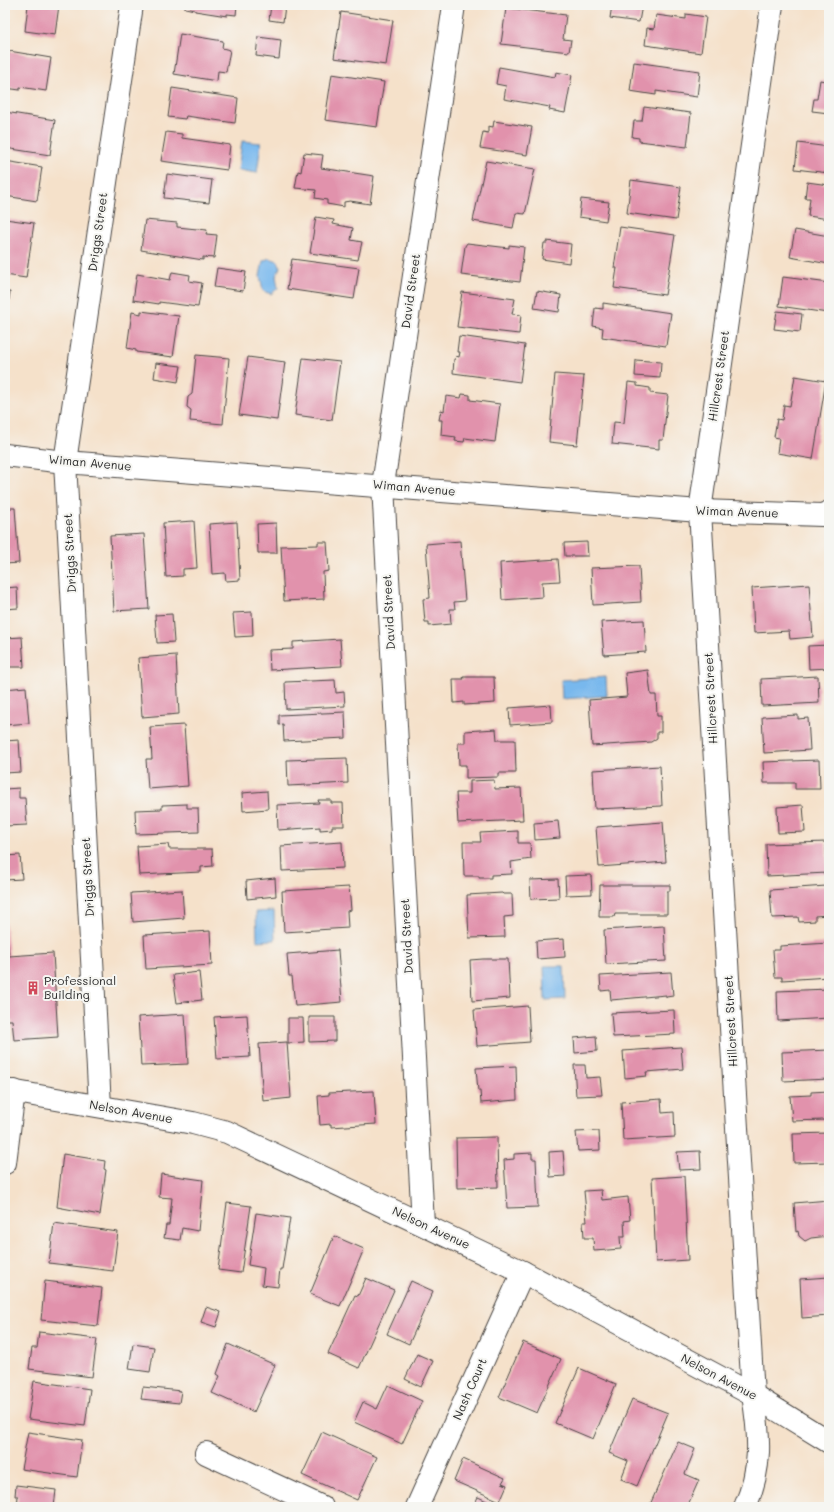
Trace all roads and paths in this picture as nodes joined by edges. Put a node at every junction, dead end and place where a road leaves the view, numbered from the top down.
1 (132, 5) edge
2 (454, 5) edge
3 (772, 5) edge
4 (5, 455) edge
5 (65, 462) junction
6 (382, 485) junction
7 (700, 511) junction
8 (827, 519) edge
9 (9, 1090) edge
10 (100, 1106) junction
11 (5, 1163) edge
12 (423, 1224) junction
13 (523, 1272) junction
14 (753, 1395) junction
15 (829, 1442) edge
16 (206, 1453) dead end
17 (322, 1507) edge
18 (417, 1507) edge
19 (745, 1507) edge

1 - 5 street, Driggs Street
2 - 6 street, David Street
3 - 7 street, Hillcrest Street
4 - 5 street, Wiman Avenue
5 - 6 street, Wiman Avenue
5 - 10 street, Driggs Street
6 - 7 street, Wiman Avenue
6 - 12 street, David Street
7 - 8 street, Wiman Avenue
7 - 14 street, Hillcrest Street
9 - 10 street, Nelson Avenue
9 - 11 street
10 - 12 street, Nelson Avenue
12 - 13 street, Nelson Avenue
13 - 14 street, Nelson Avenue
13 - 18 street, Nash Court
14 - 15 street, Nelson Avenue
14 - 19 street, Hillcrest Street
16 - 17 street

